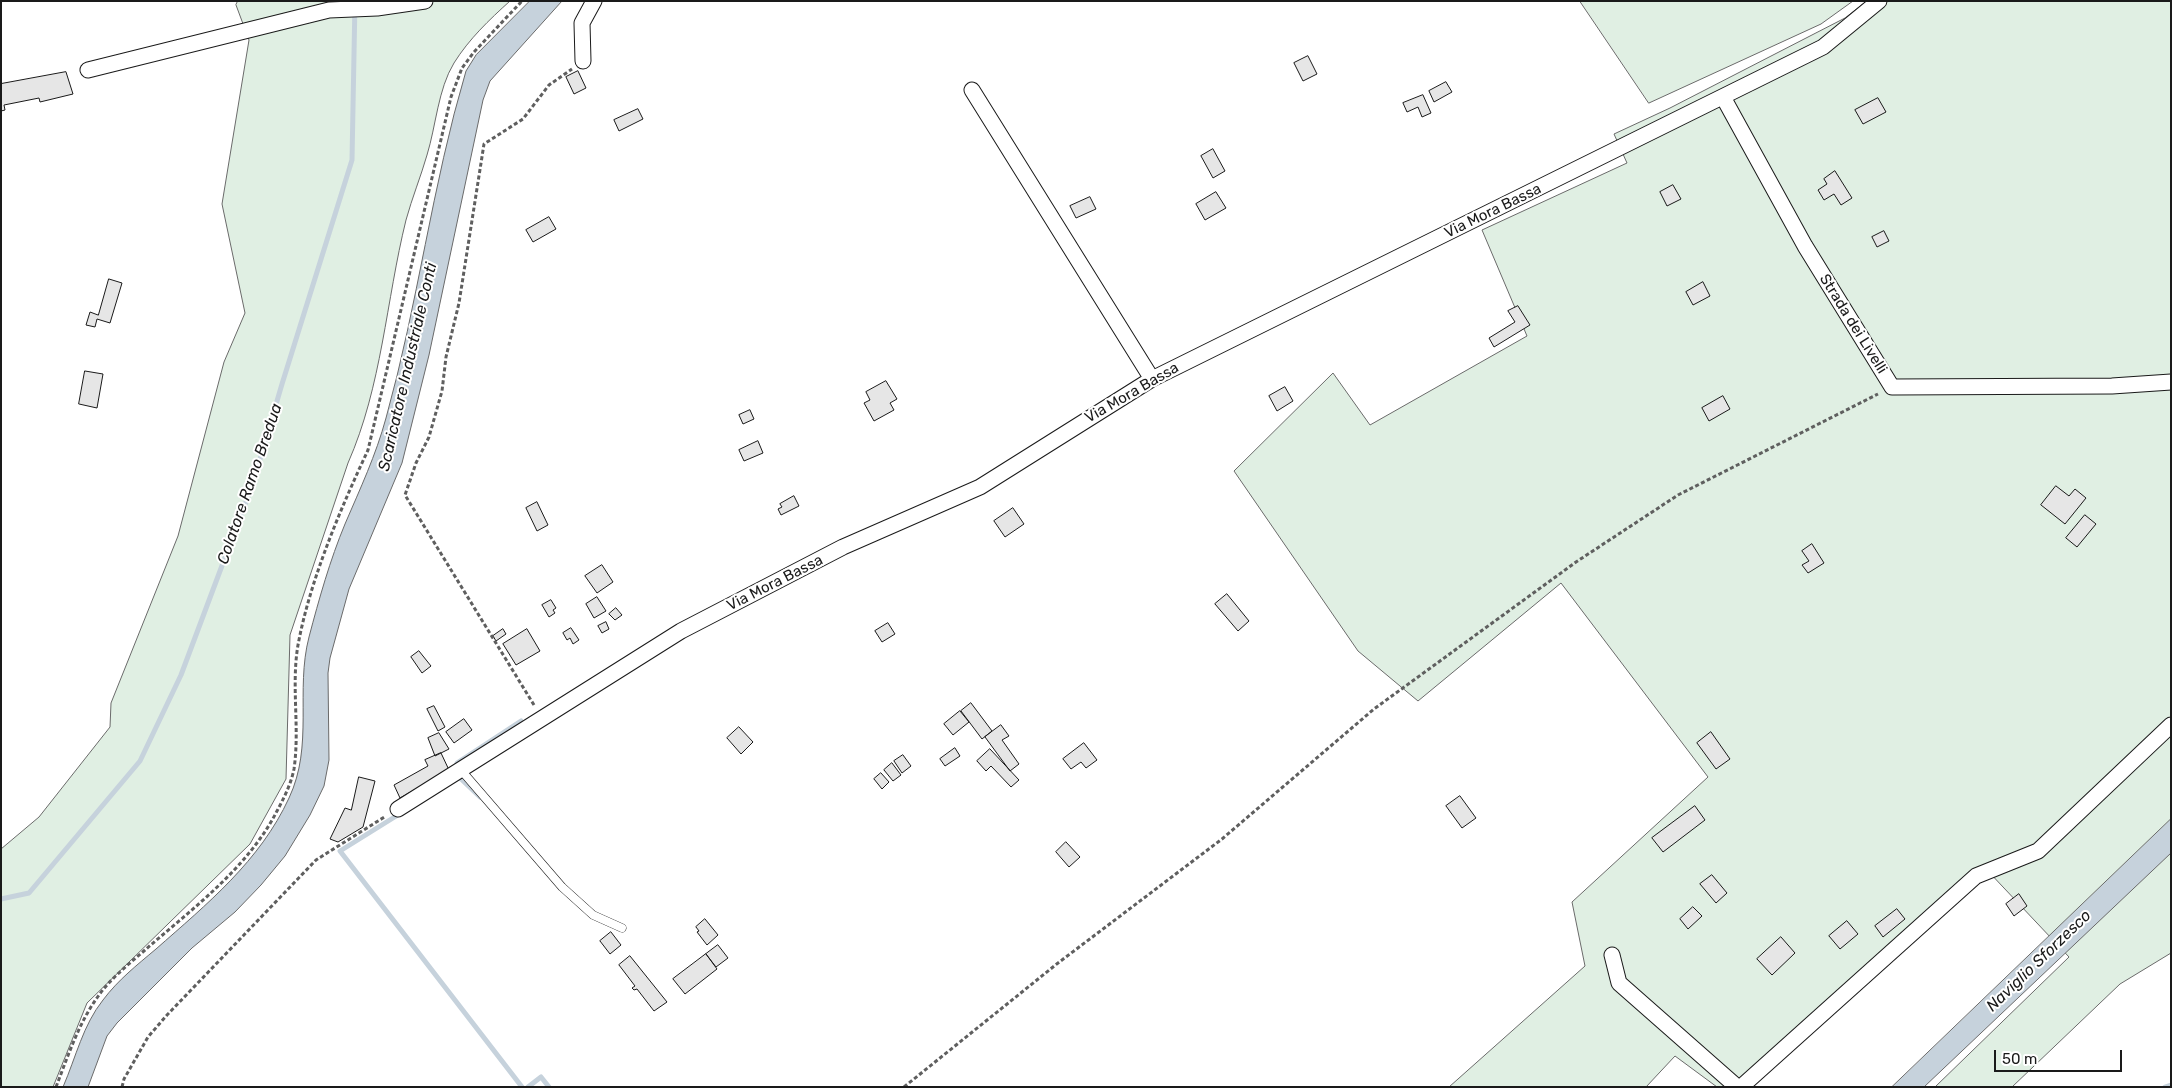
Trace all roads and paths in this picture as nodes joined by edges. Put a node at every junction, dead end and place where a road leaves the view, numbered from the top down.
1 (426, 1) edge
2 (522, 1) edge
3 (594, 1) edge
4 (1879, 1) edge
5 (583, 61) joint
6 (88, 70) dead end
7 (972, 90) dead end
8 (1723, 97) junction
9 (1152, 379) junction
10 (2171, 382) edge
11 (1892, 387) junction
12 (542, 718) junction
13 (2171, 725) edge
14 (457, 772) junction
15 (398, 809) joint
16 (622, 928) dead end
17 (1612, 955) dead end
18 (56, 1087) edge
19 (122, 1087) edge
20 (904, 1087) edge
21 (1737, 1087) edge
22 (1741, 1087) edge

1 - 6 street
2 - 18 path
3 - 5 street
4 - 8 street, Via Mora Bassa
5 - 12 path
7 - 9 street
8 - 9 street, Via Mora Bassa
8 - 11 street, Strada dei Livelli
9 - 12 street, Via Mora Bassa
10 - 11 street, Strada dei Livelli
11 - 20 path
12 - 14 street, Via Mora Bassa
13 - 22 street
14 - 15 street, Via Mora Bassa
14 - 16 lane
15 - 19 path
17 - 21 street

